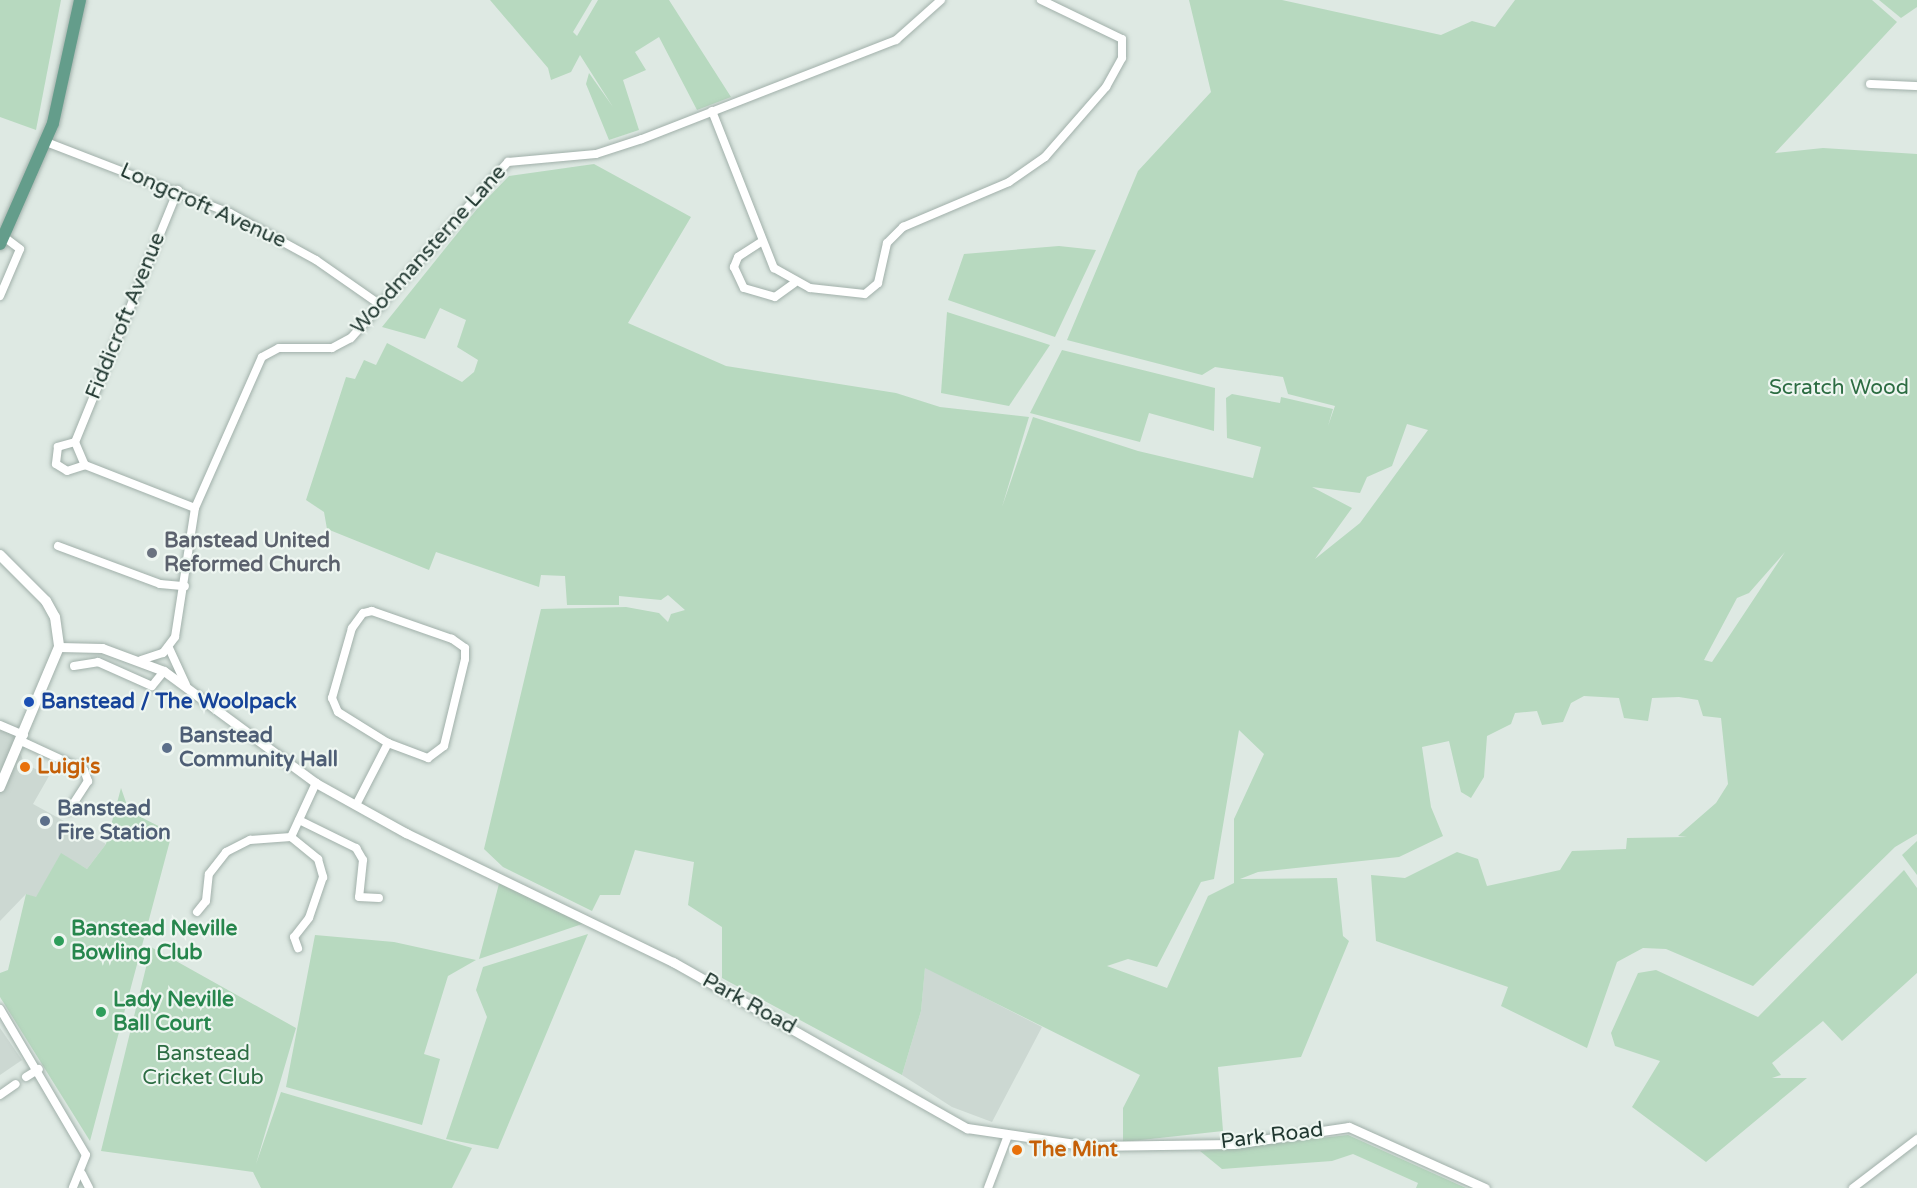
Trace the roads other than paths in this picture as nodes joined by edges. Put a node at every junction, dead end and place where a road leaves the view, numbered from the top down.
1 (80, 0) edge
2 (941, 0) edge
3 (1041, 0) edge
4 (1870, 84) dead end
5 (1917, 86) edge
6 (712, 111) junction
7 (46, 142) junction
8 (178, 190) junction
9 (2, 240) edge
10 (761, 242) junction
11 (794, 283) junction
12 (0, 296) edge
13 (382, 306) junction
14 (75, 442) junction
15 (86, 465) junction
16 (195, 508) junction
17 (58, 546) dead end
18 (0, 555) edge
19 (185, 586) junction
20 (59, 647) junction
21 (102, 648) junction
22 (169, 648) junction
23 (141, 660) junction
24 (98, 662) junction
25 (74, 666) dead end
26 (164, 671) junction
27 (186, 685) junction
28 (0, 725) edge
29 (23, 738) junction
30 (388, 742) junction
31 (316, 783) junction
32 (0, 786) edge
33 (356, 805) junction
34 (69, 810) dead end
35 (299, 820) junction
36 (291, 837) junction
37 (379, 898) dead end
38 (197, 912) dead end
39 (298, 948) dead end
40 (0, 1009) edge
41 (39, 1069) junction
42 (26, 1077) dead end
43 (16, 1084) dead end
44 (0, 1095) edge
45 (1007, 1138) junction
46 (1917, 1139) edge
47 (81, 1174) junction
48 (73, 1188) edge
49 (89, 1188) edge
50 (988, 1188) edge
51 (1485, 1188) edge
52 (1853, 1188) edge

1 - 7 main road
2 - 6 street, Woodmansterne Lane
3 - 11 street
4 - 5 street
6 - 10 street
6 - 13 street, Woodmansterne Lane
7 - 8 street, Longcroft Avenue
7 - 9 main road
8 - 13 street, Longcroft Avenue
8 - 14 street, Fiddicroft Avenue
9 - 12 street
10 - 11 street
10 - 11 street
13 - 16 street, Woodmansterne Lane
14 - 15 street
14 - 15 street, Fiddicroft Avenue
15 - 16 street, Fiddicroft Avenue
16 - 19 street, Woodmansterne Lane
17 - 19 street
18 - 20 main road
19 - 22 street, Woodmansterne Lane
20 - 21 street, Park Road
20 - 29 main road
21 - 23 street, Park Road
21 - 24 street
22 - 23 street
22 - 27 street
23 - 26 street, Park Road
24 - 25 street
24 - 26 street
26 - 27 street, Park Road
27 - 31 street, Park Road
28 - 29 street
29 - 32 main road
29 - 34 street
30 - 30 street
30 - 33 street
31 - 33 street, Park Road
31 - 35 street
33 - 45 street, Park Road
35 - 36 street
35 - 37 street
36 - 38 street
36 - 39 street
40 - 41 street
41 - 42 street
41 - 47 street
43 - 44 street
45 - 50 street
45 - 51 street, Park Road
46 - 52 street
47 - 48 street
47 - 49 street

